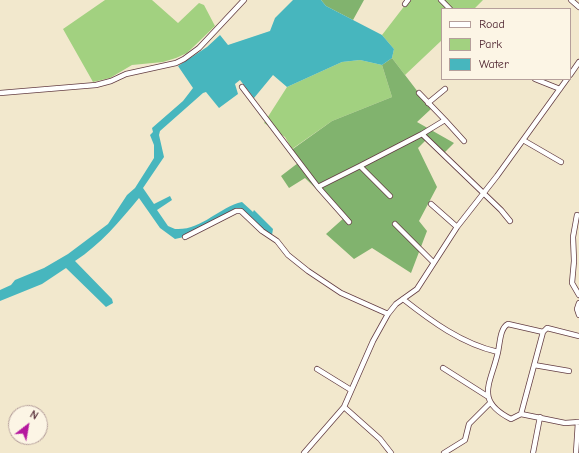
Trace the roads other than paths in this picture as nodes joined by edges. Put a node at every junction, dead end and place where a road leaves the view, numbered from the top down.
1 (244, 0) edge
2 (441, 0) edge
3 (571, 0) edge
4 (579, 7) edge
5 (449, 8) edge
6 (579, 62) edge
7 (571, 74) edge
8 (538, 80) edge
9 (566, 80) edge
10 (242, 87) dead end
11 (446, 89) dead end
12 (560, 89) junction
13 (0, 93) edge
14 (420, 93) dead end
15 (428, 103) junction
16 (445, 120) junction
17 (422, 134) junction
18 (523, 140) junction
19 (464, 141) dead end
20 (561, 162) dead end
21 (360, 166) junction
22 (318, 187) junction
23 (483, 194) junction
24 (390, 196) dead end
25 (432, 204) dead end
26 (577, 215) dead end
27 (510, 221) dead end
28 (349, 222) dead end
29 (395, 224) dead end
30 (457, 227) junction
31 (185, 237) dead end
32 (433, 262) junction
33 (579, 295) edge
34 (403, 299) junction
35 (579, 303) edge
36 (388, 314) junction
37 (579, 315) edge
38 (543, 332) junction
39 (579, 336) edge
40 (498, 352) junction
41 (534, 365) junction
42 (444, 368) dead end
43 (317, 369) dead end
44 (569, 371) dead end
45 (350, 390) junction
46 (487, 396) junction
47 (490, 403) junction
48 (344, 407) junction
49 (521, 414) junction
50 (540, 417) junction
51 (579, 422) edge
52 (304, 453) edge
53 (391, 453) edge
54 (444, 453) edge
55 (533, 453) edge
56 (576, 453) edge

1 - 13 street
2 - 5 street
3 - 4 street
6 - 7 street
8 - 12 street
9 - 12 street
10 - 22 street
11 - 15 street
12 - 18 street
14 - 15 street
15 - 16 street
16 - 17 street
16 - 19 street
17 - 21 street
17 - 23 street
18 - 20 street
18 - 23 street
21 - 22 street
21 - 24 street
22 - 28 street
23 - 27 street
23 - 30 street
25 - 30 street
26 - 33 street
29 - 32 street
30 - 32 street
31 - 36 street
32 - 34 street
34 - 36 street
34 - 40 street
35 - 37 street
36 - 45 street
38 - 39 street
38 - 40 street
38 - 41 street
40 - 46 street
41 - 44 street
41 - 49 street
42 - 46 street
43 - 45 street
45 - 48 street
46 - 47 street
47 - 49 street
47 - 54 street
48 - 52 street
48 - 53 street
49 - 50 street
50 - 51 street
50 - 55 street
51 - 56 street

